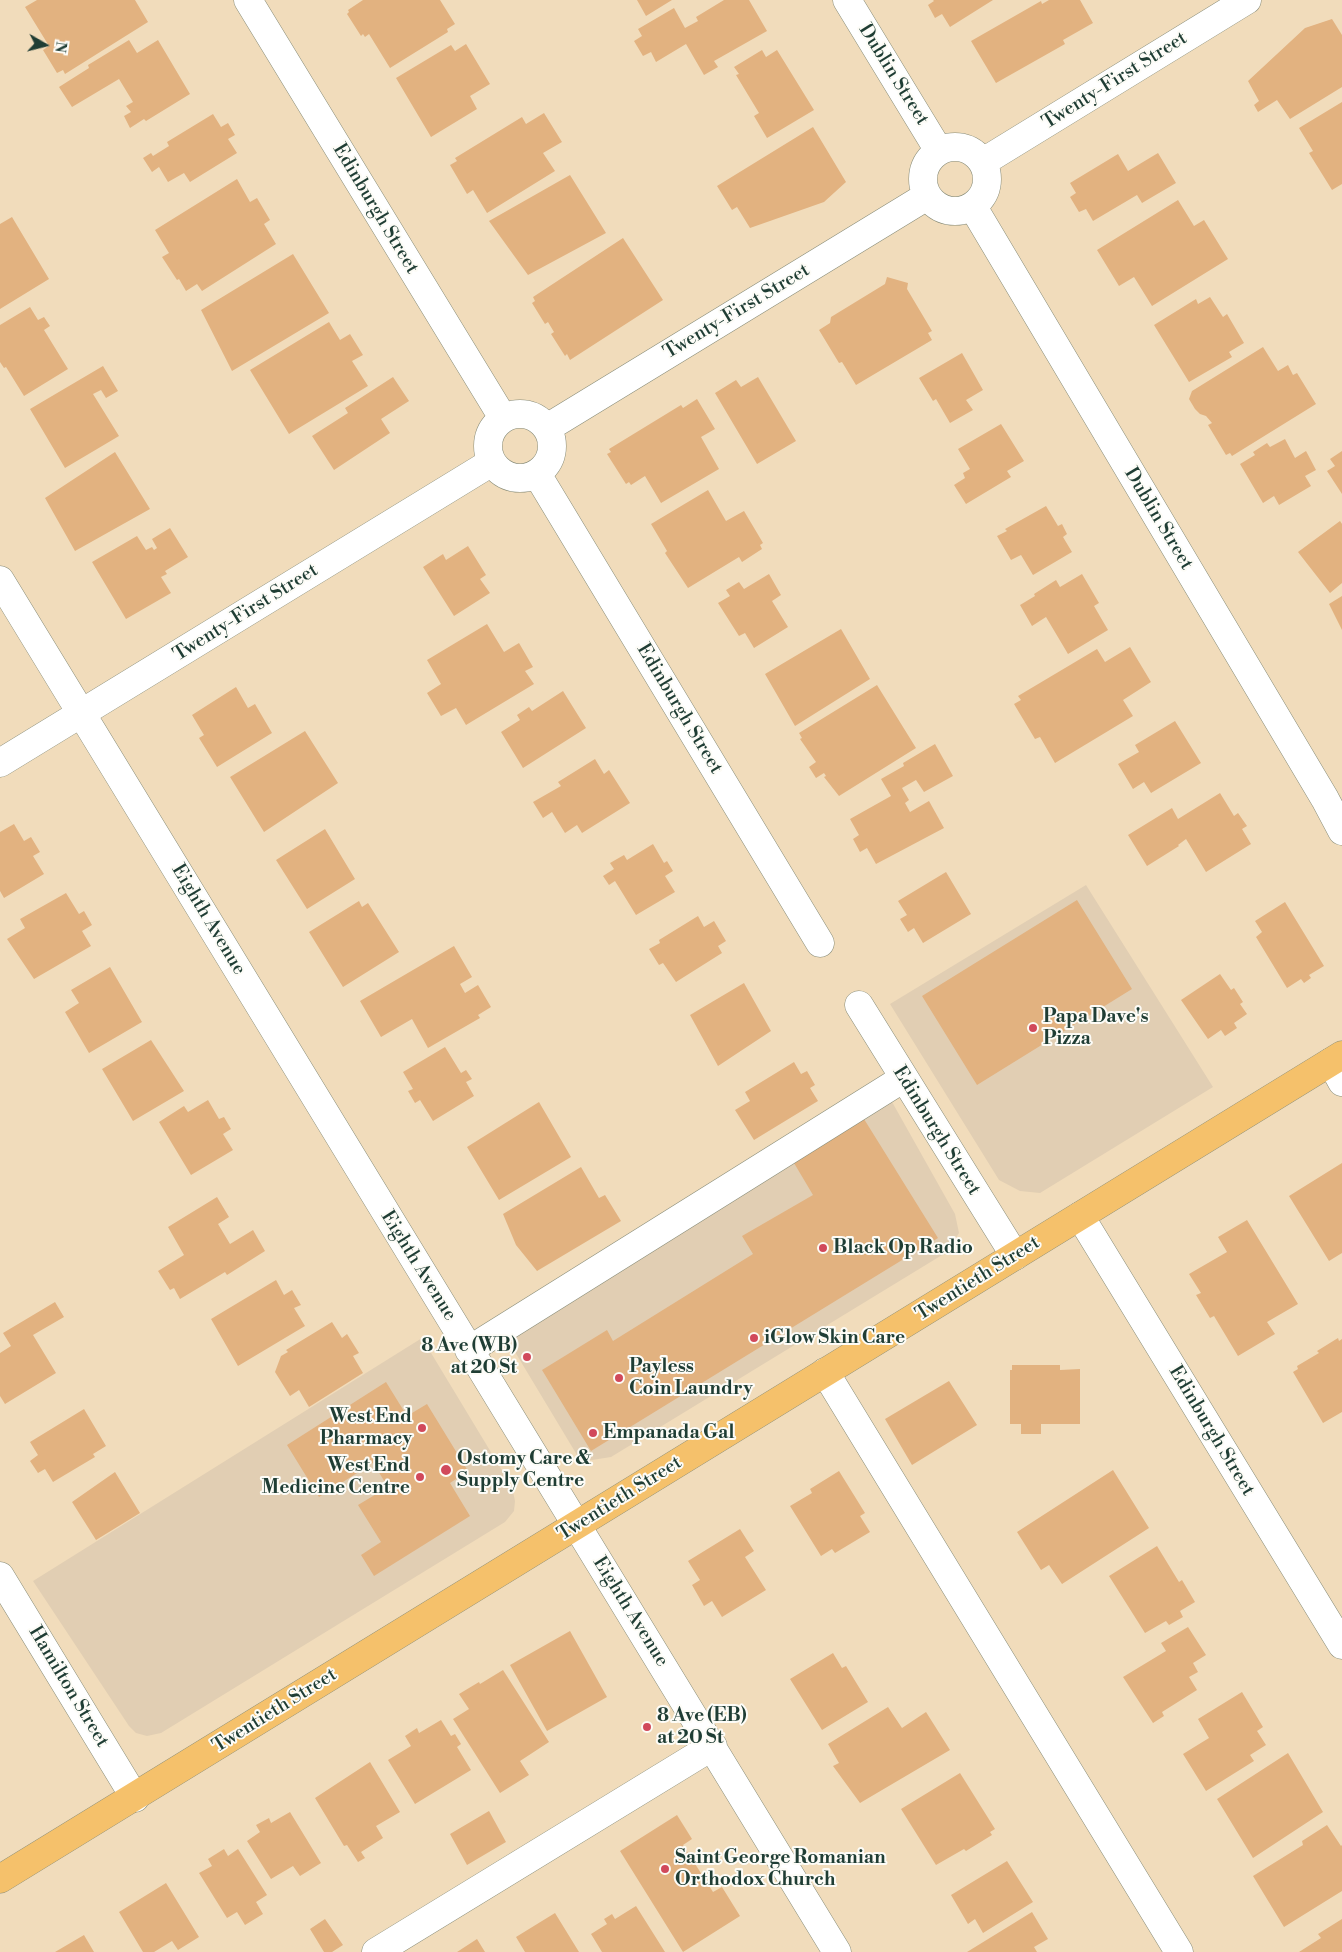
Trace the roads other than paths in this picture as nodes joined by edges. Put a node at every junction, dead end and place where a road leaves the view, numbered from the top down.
1 (248, 0) edge
2 (847, 0) edge
3 (1247, 0) edge
4 (939, 151) junction
5 (983, 162) junction
6 (927, 196) junction
7 (973, 207) junction
8 (503, 418) junction
9 (547, 428) junction
10 (492, 462) junction
11 (537, 474) junction
12 (0, 580) edge
13 (81, 713) junction
14 (0, 763) edge
15 (1342, 831) edge
16 (820, 944) dead end
17 (859, 1005) dead end
18 (1338, 1066) edge
19 (904, 1078) junction
20 (1080, 1216) junction
21 (1015, 1256) junction
22 (470, 1350) junction
23 (825, 1372) junction
24 (577, 1525) junction
25 (0, 1576) edge
26 (1342, 1646) edge
27 (712, 1746) junction
28 (135, 1798) junction
29 (0, 1879) edge
30 (376, 1952) edge
31 (837, 1952) edge
32 (1180, 1952) edge

1 - 8 street, Edinburgh Street
2 - 4 street, Dublin Street
3 - 5 street, Twenty-First Street
4 - 5 street
4 - 6 street
5 - 7 street
6 - 7 street
6 - 9 street, Twenty-First Street
7 - 15 street, Dublin Street
8 - 9 street
8 - 10 street
9 - 11 street
10 - 11 street
10 - 13 street, Twenty-First Street
11 - 16 street, Edinburgh Street
12 - 13 street, Eighth Avenue
13 - 14 street, Twenty-First Street
13 - 22 street, Eighth Avenue
17 - 19 street, Edinburgh Street
18 - 20 main road, Twentieth Street
19 - 21 street, Edinburgh Street
19 - 22 street
20 - 21 main road, Twentieth Street
20 - 26 street, Edinburgh Street
21 - 23 main road, Twentieth Street
22 - 24 street, Eighth Avenue
23 - 24 main road, Twentieth Street
23 - 32 street
24 - 27 street, Eighth Avenue
24 - 28 main road, Twentieth Street
25 - 28 street, Hamilton Street
27 - 30 street
27 - 31 street, Eighth Avenue
28 - 29 main road, Twentieth Street

